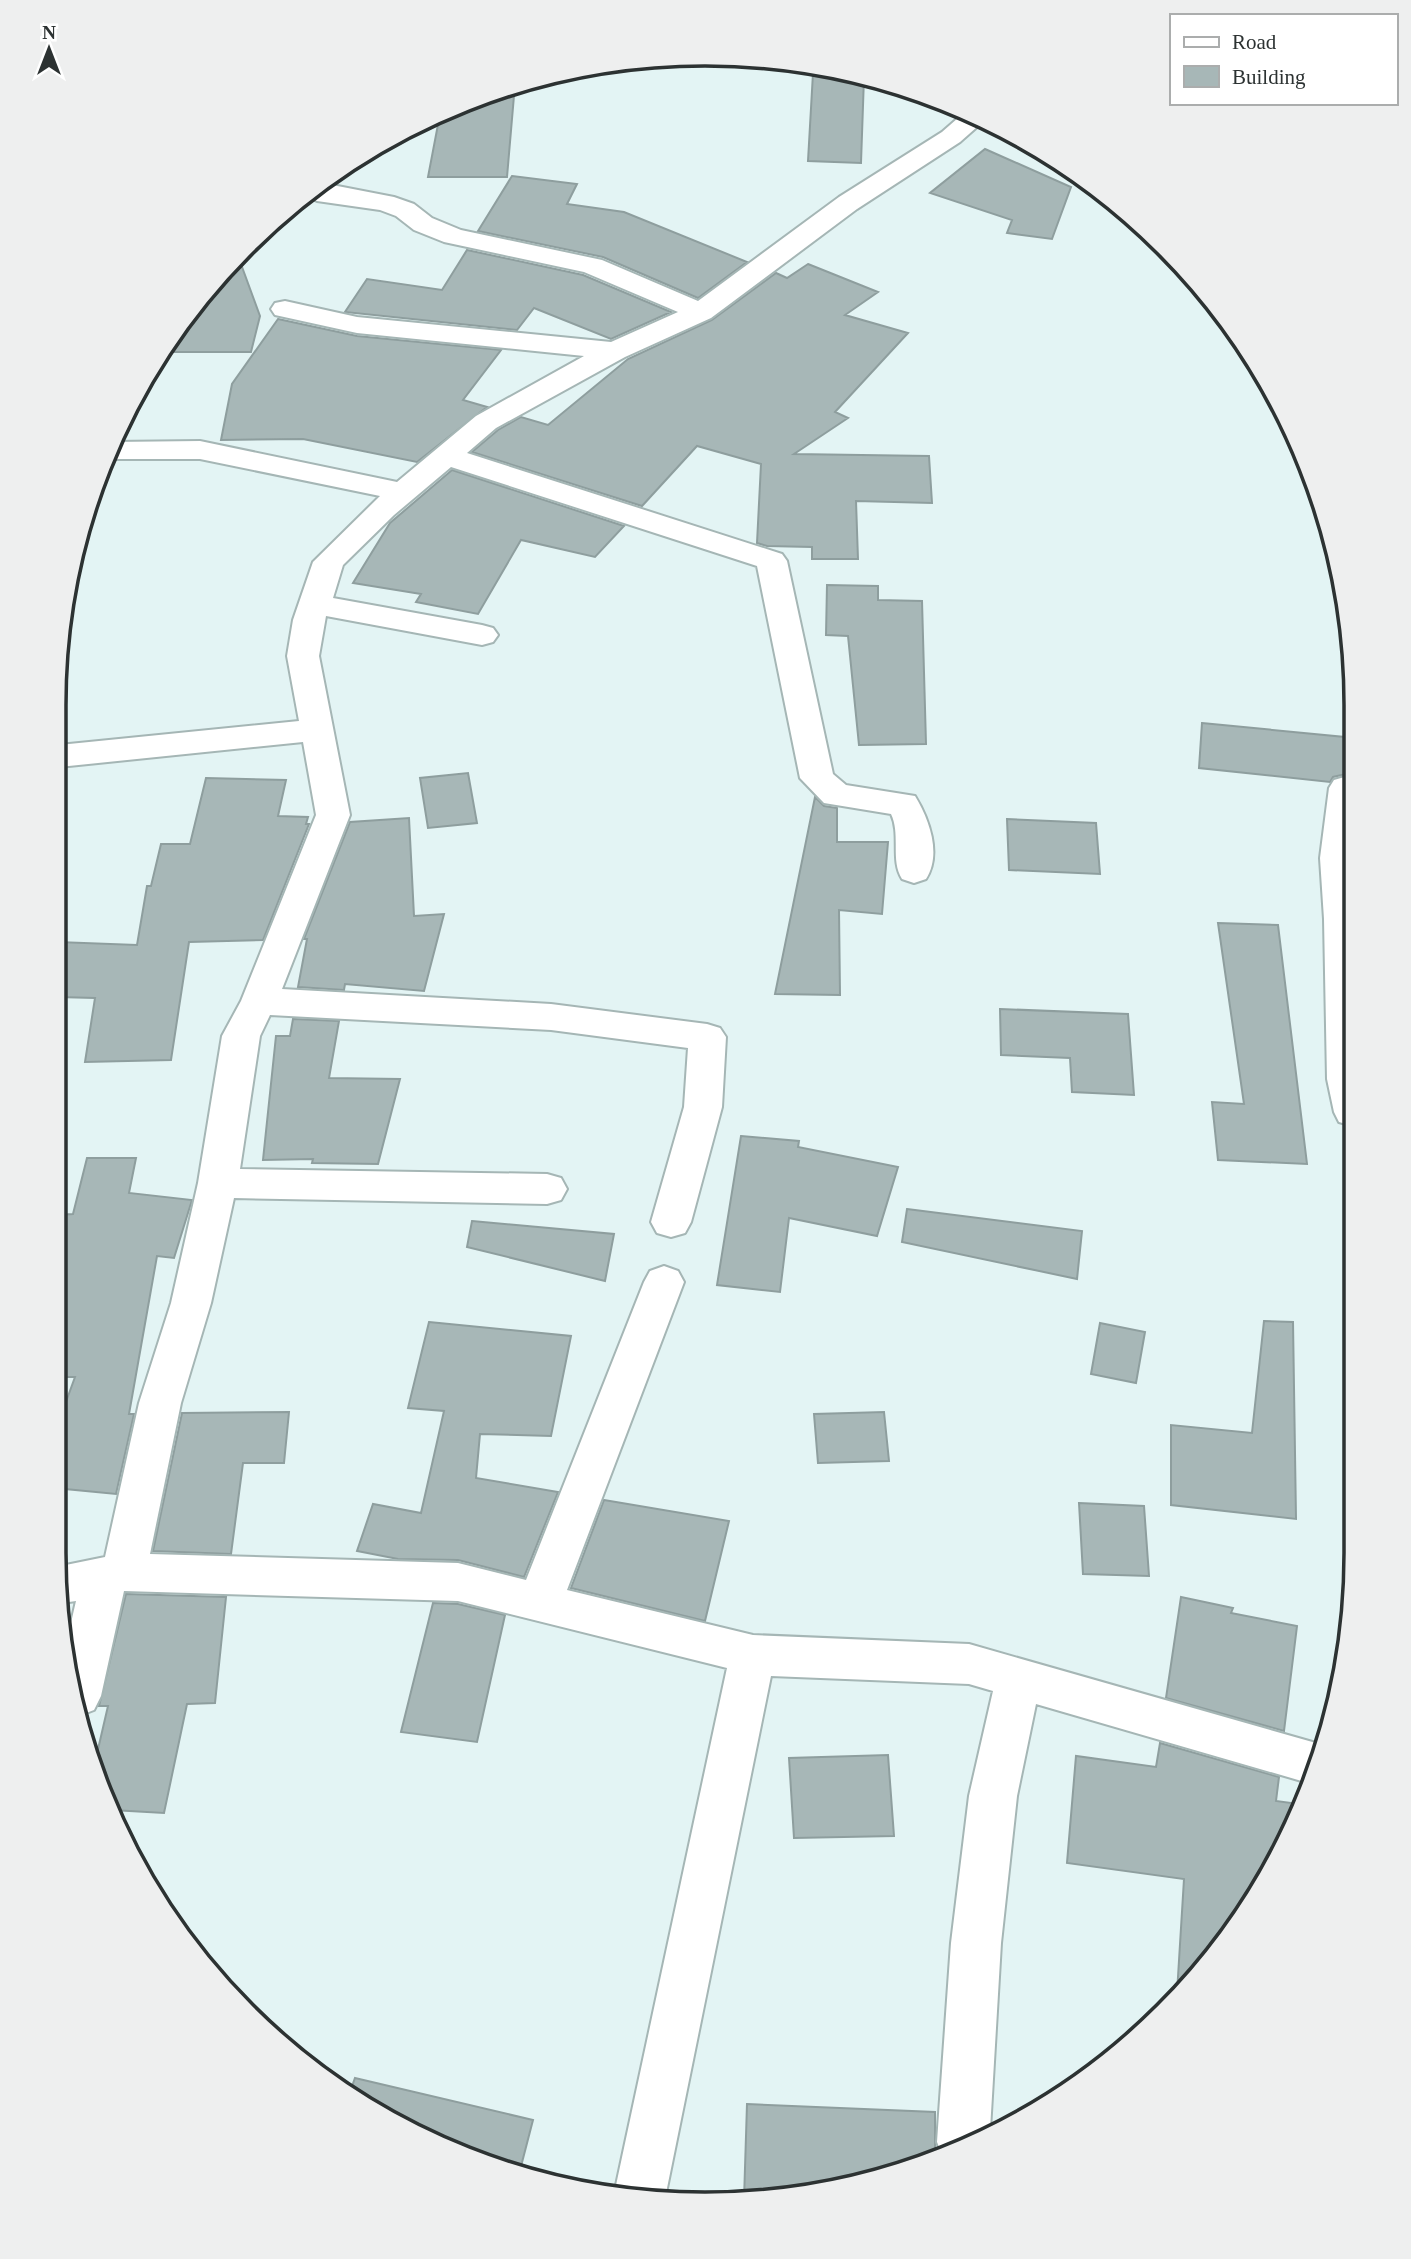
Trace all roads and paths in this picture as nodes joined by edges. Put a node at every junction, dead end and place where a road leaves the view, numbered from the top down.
1 (967, 123) edge
2 (323, 195) edge
3 (285, 309) dead end
4 (701, 312) junction
5 (615, 351) junction
6 (120, 451) edge
7 (446, 456) junction
8 (403, 492) junction
9 (315, 604) junction
10 (482, 635) dead end
11 (315, 730) junction
12 (66, 751) edge
13 (1344, 804) edge
14 (914, 871) dead end
15 (1344, 999) edge
16 (259, 1001) junction
17 (218, 1183) junction
18 (547, 1189) dead end
19 (671, 1222) dead end
20 (664, 1282) dead end
21 (113, 1574) junction
22 (67, 1583) edge
23 (540, 1602) junction
24 (753, 1655) junction
25 (1019, 1678) junction
26 (81, 1686) edge
27 (1310, 1762) edge
28 (963, 2138) edge
29 (641, 2189) edge

1 - 4 street
2 - 4 street
3 - 5 street
4 - 5 street
5 - 7 street
6 - 8 street
7 - 8 street
7 - 14 street
8 - 9 street
9 - 10 street
9 - 11 street
11 - 12 street
11 - 16 street
13 - 15 street
16 - 17 street
16 - 19 street
17 - 18 street
17 - 21 street
20 - 23 street
21 - 22 street
21 - 23 street
21 - 26 street
23 - 24 street
24 - 25 street
24 - 29 street
25 - 27 street
25 - 28 street

